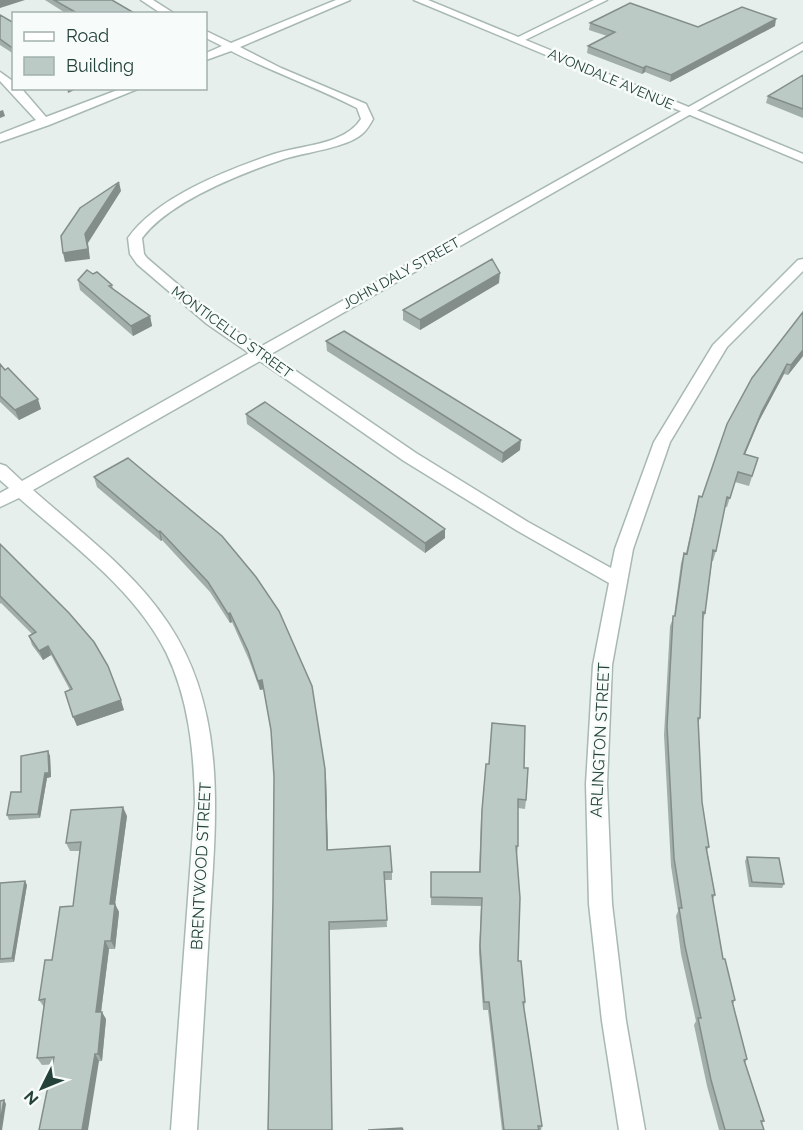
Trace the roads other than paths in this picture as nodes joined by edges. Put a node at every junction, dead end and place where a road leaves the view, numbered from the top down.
1 (146, 0) edge
2 (345, 0) edge
3 (419, 0) edge
4 (602, 0) edge
5 (167, 12) edge
6 (207, 35) edge
7 (517, 40) junction
8 (803, 46) edge
9 (229, 47) junction
10 (207, 57) edge
11 (0, 75) edge
12 (12, 86) edge
13 (16, 90) edge
14 (130, 90) edge
15 (688, 111) junction
16 (45, 123) junction
17 (0, 138) edge
18 (803, 158) edge
19 (803, 263) edge
20 (258, 353) junction
21 (0, 470) edge
22 (20, 490) junction
23 (0, 501) edge
24 (617, 579) junction
25 (184, 1130) edge
26 (632, 1130) edge

1 - 5 street
2 - 9 street
3 - 7 street, AVONDALE AVENUE
4 - 7 street
6 - 9 street
7 - 15 street, AVONDALE AVENUE
8 - 15 street, JOHN DALY STREET
9 - 10 street
9 - 20 street, MONTICELLO STREET
11 - 12 street
13 - 16 street
14 - 16 street
15 - 18 street, AVONDALE AVENUE
15 - 20 street, JOHN DALY STREET
16 - 17 street
19 - 24 street, ARLINGTON STREET
20 - 22 street, JOHN DALY STREET
20 - 24 street, MONTICELLO STREET
21 - 22 street, BRENTWOOD STREET
22 - 23 street, JOHN DALY STREET
22 - 25 street, BRENTWOOD STREET
24 - 26 street, ARLINGTON STREET

